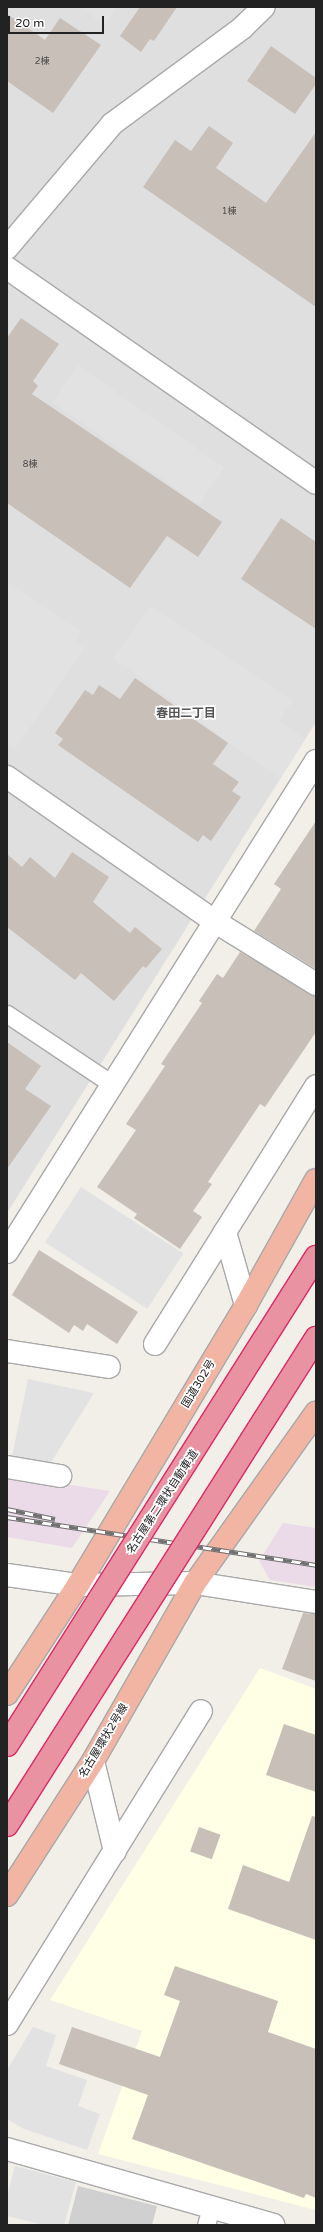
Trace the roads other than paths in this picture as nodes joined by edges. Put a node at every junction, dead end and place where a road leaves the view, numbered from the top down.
1 (264, 7) edge
2 (7, 248) edge
3 (7, 268) edge
4 (316, 482) edge
5 (316, 761) edge
6 (7, 777) edge
7 (214, 921) junction
8 (316, 984) edge
9 (7, 1014) edge
10 (112, 1084) junction
11 (316, 1086) edge
12 (316, 1180) edge
13 (225, 1232) junction
14 (7, 1252) edge
15 (316, 1257) edge
16 (246, 1305) junction
17 (316, 1338) edge
18 (155, 1344) dead end
19 (7, 1351) edge
20 (109, 1367) dead end
21 (316, 1413) edge
22 (7, 1468) edge
23 (60, 1476) dead end
24 (7, 1575) edge
25 (195, 1582) junction
26 (78, 1585) junction
27 (316, 1602) edge
28 (7, 1694) edge
29 (201, 1711) dead end
30 (7, 1745) edge
31 (93, 1761) junction
32 (7, 1825) edge
33 (115, 1851) junction
34 (7, 1895) edge
35 (7, 2024) edge
36 (7, 2149) edge
37 (209, 2216) edge
38 (273, 2225) edge

1 - 2 street
3 - 4 street
5 - 7 street
6 - 7 street
7 - 8 street
7 - 10 street
9 - 10 lane
10 - 14 street
11 - 13 street
12 - 16 highway, 国道302号
13 - 16 street
13 - 18 street
15 - 30 highway, 名古屋第二環状自動車道, bridge
16 - 26 highway, 国道302号
17 - 32 highway, bridge
19 - 20 street
21 - 25 highway
22 - 23 street
24 - 26 street
25 - 26 street
25 - 27 street
25 - 31 highway, 名古屋環状2号線
26 - 28 highway
29 - 33 street
31 - 33 street
31 - 34 highway, 名古屋環状2号線
33 - 35 street
36 - 37 street
37 - 38 street

